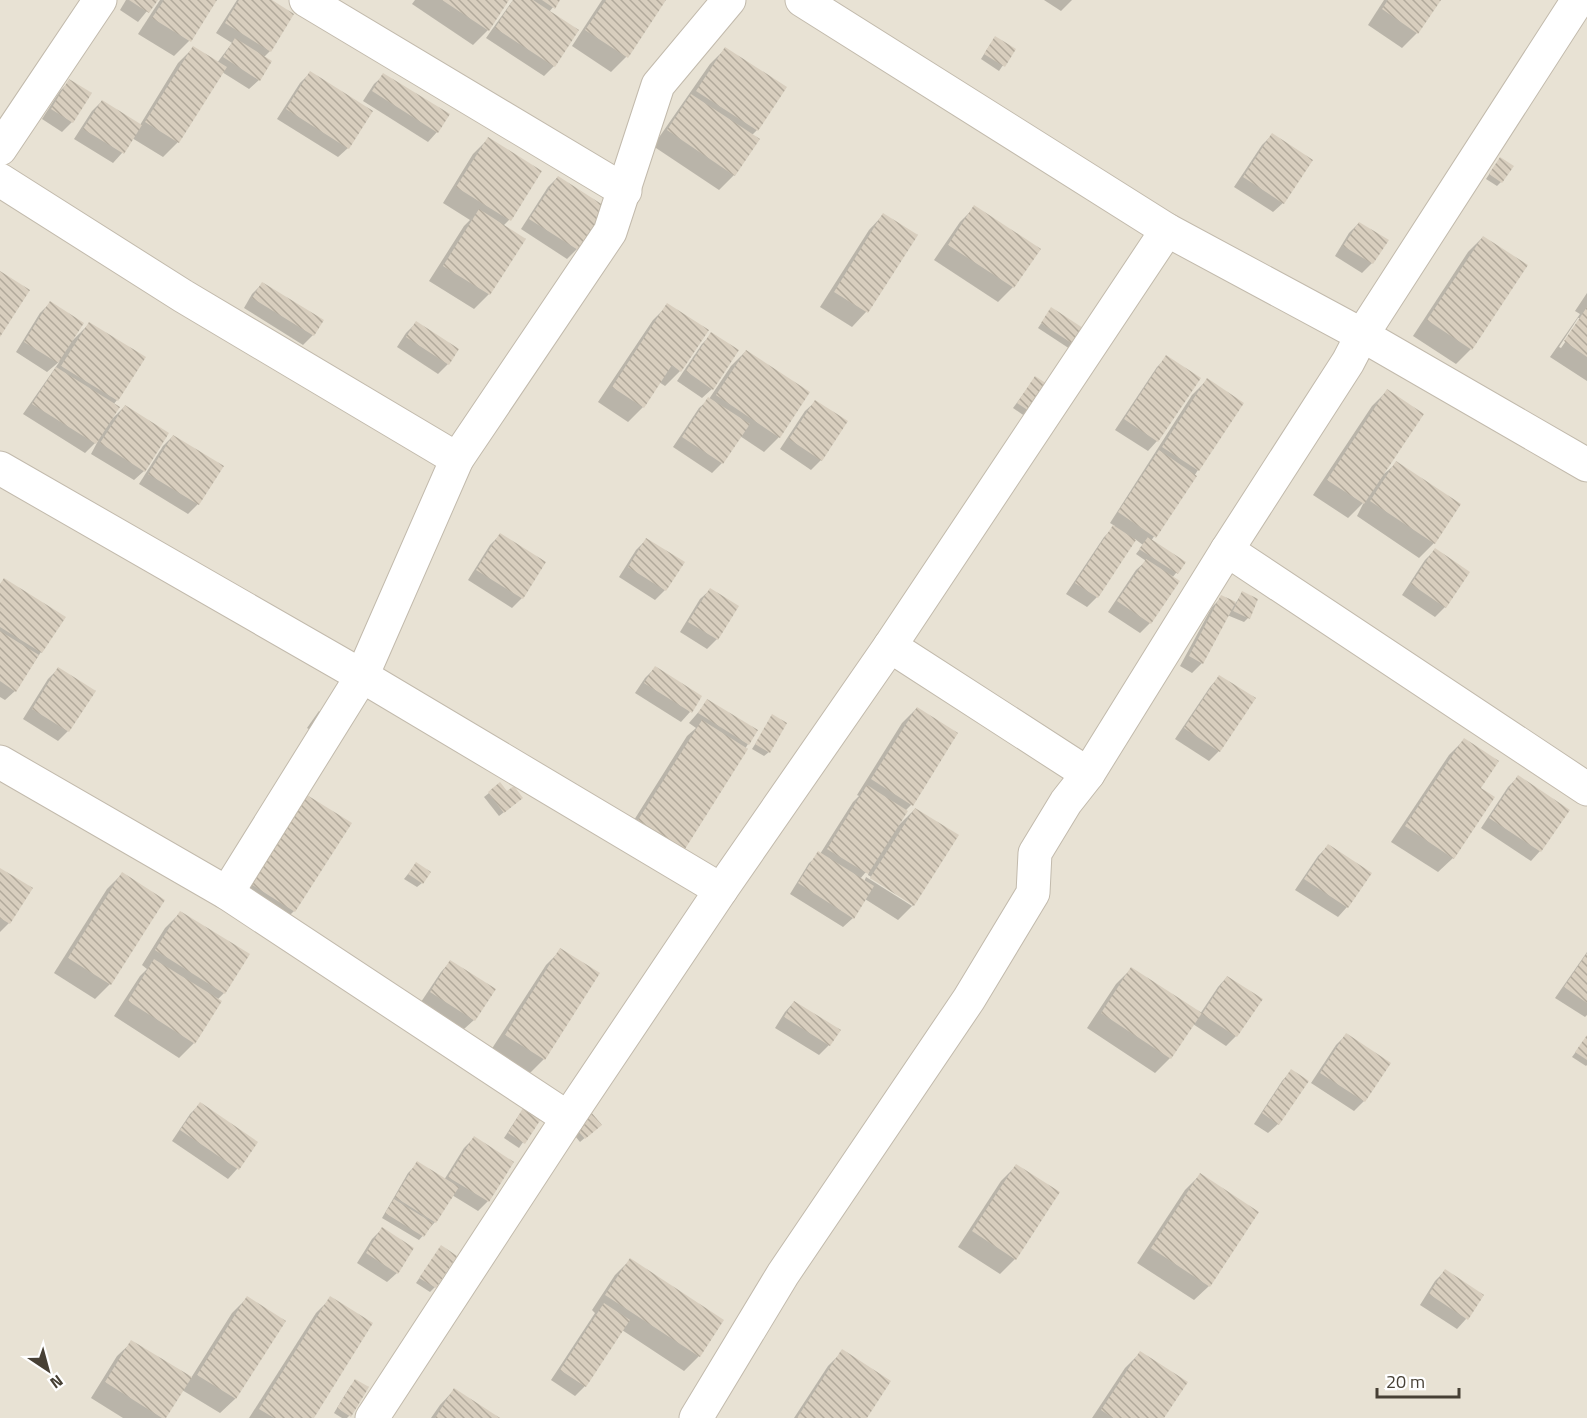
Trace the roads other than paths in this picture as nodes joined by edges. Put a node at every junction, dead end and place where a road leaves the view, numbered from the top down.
1 (100, 0) edge
2 (306, 0) edge
3 (729, 0) edge
4 (802, 0) edge
5 (1578, 0) edge
6 (0, 149) edge
7 (0, 180) edge
8 (625, 191) junction
9 (1167, 230) junction
10 (1362, 335) junction
11 (457, 459) junction
12 (1587, 465) edge
13 (0, 468) edge
14 (1227, 550) junction
15 (890, 646) junction
16 (362, 676) junction
17 (0, 762) edge
18 (1089, 774) junction
19 (1587, 789) edge
20 (721, 890) junction
21 (227, 893) junction
22 (567, 1118) junction
23 (372, 1418) edge
24 (696, 1418) edge

1 - 6 street
2 - 8 street
3 - 8 street
4 - 9 street
5 - 10 street
7 - 11 street
8 - 11 street
9 - 10 street
9 - 15 street
10 - 12 street
10 - 14 street
11 - 16 street
13 - 16 street
14 - 18 street
14 - 19 street
15 - 18 street
15 - 20 street
16 - 20 street
16 - 21 street
17 - 21 street
18 - 24 street
20 - 22 street
21 - 22 street
22 - 23 street

